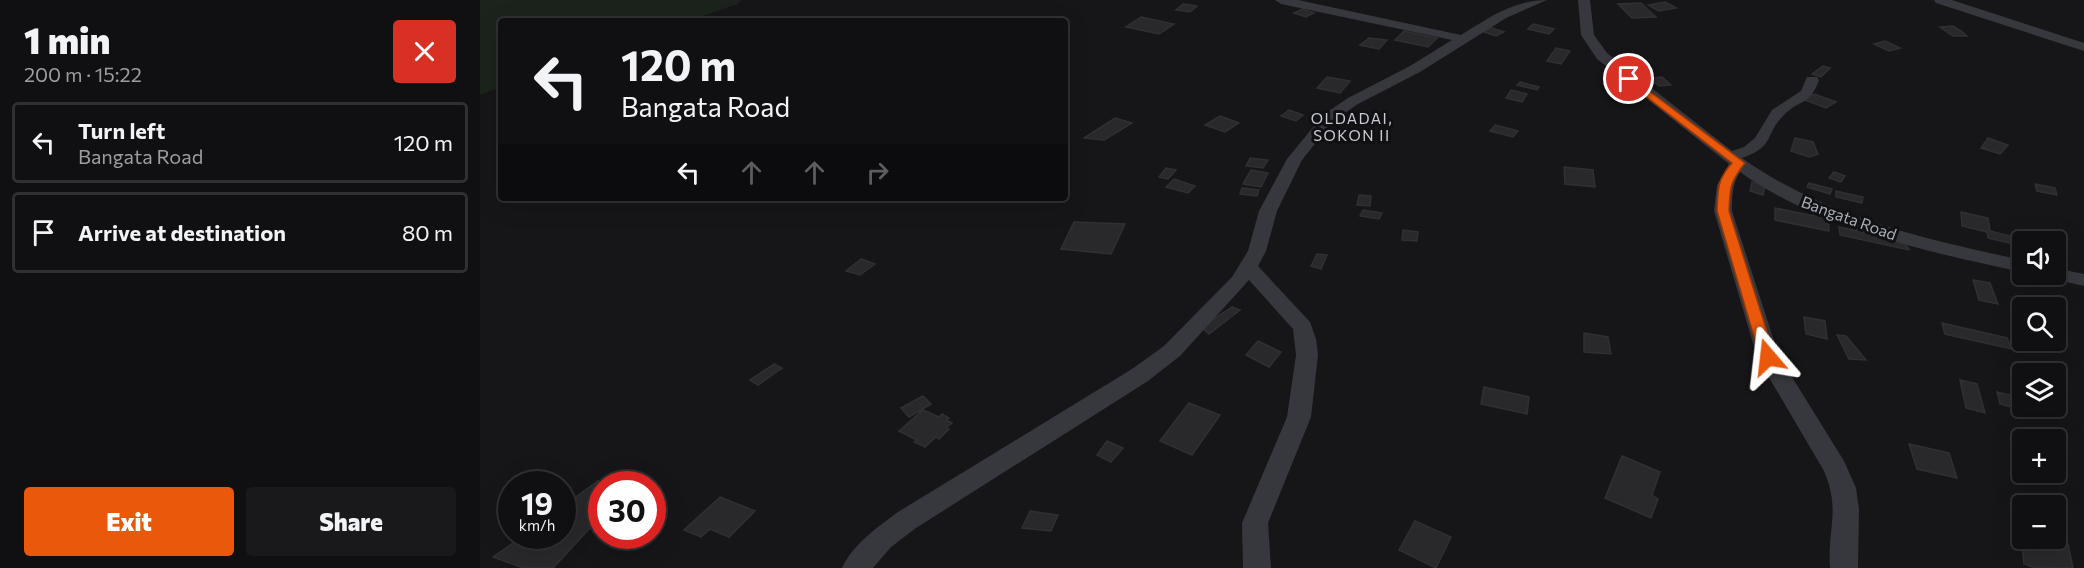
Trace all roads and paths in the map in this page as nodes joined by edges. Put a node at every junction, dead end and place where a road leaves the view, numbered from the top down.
1 (1281, 0) edge
2 (1541, 0) edge
3 (1584, 0) edge
4 (1940, 0) edge
5 (1463, 39) junction
6 (2084, 47) edge
7 (1812, 80) dead end
8 (1735, 160) junction
9 (2012, 264) edge
10 (1248, 267) junction
11 (2066, 276) edge
12 (2084, 280) edge
13 (856, 568) edge
14 (1257, 568) edge
15 (1844, 568) edge

1 - 5 street
2 - 5 street
3 - 8 street, Bangata Road
4 - 6 street
5 - 10 street
7 - 8 street
8 - 9 street, Bangata Road
8 - 15 street
10 - 13 street
10 - 14 street
11 - 12 street

